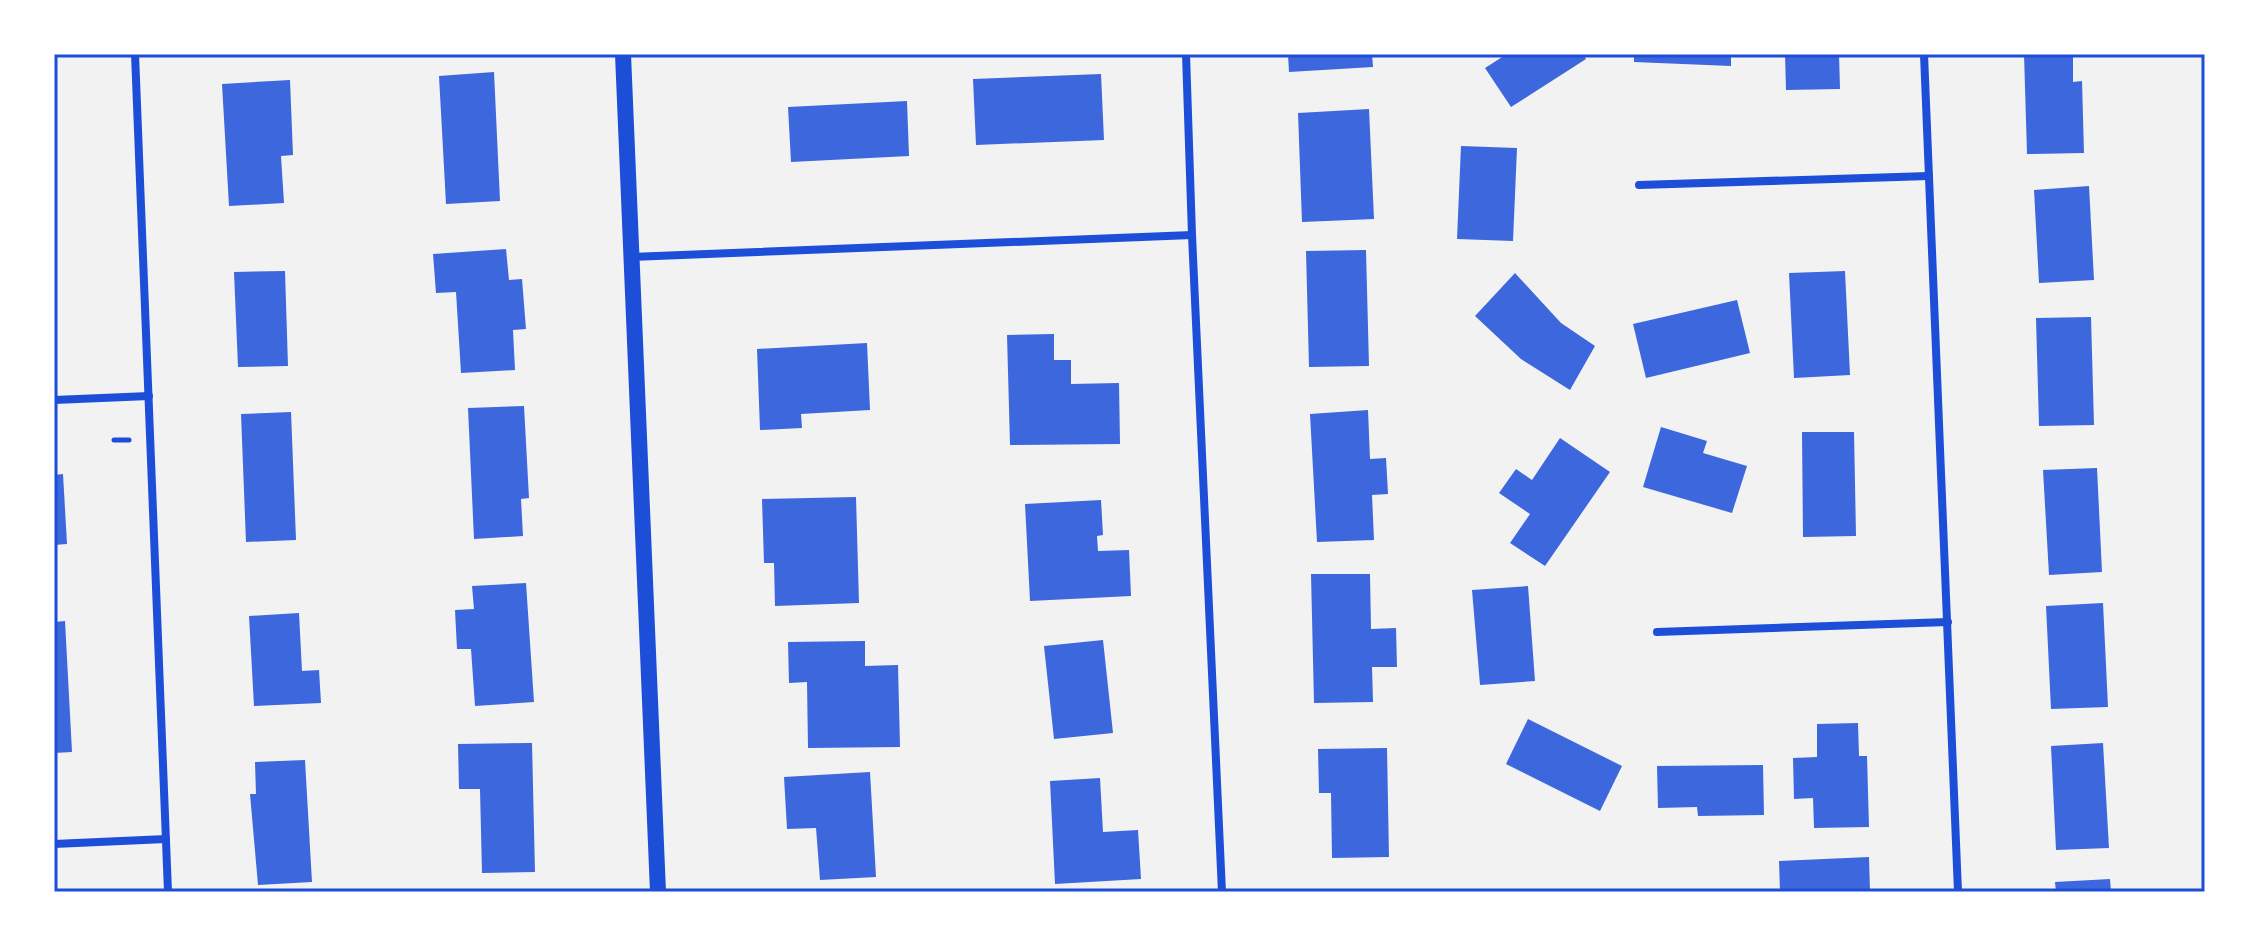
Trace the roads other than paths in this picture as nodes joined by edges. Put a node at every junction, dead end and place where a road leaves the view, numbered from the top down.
1 (135, 54) edge
2 (623, 54) edge
3 (1186, 54) edge
4 (1924, 54) edge
5 (1929, 176) junction
6 (1639, 185) dead end
7 (1192, 235) junction
8 (631, 257) junction
9 (149, 396) junction
10 (54, 400) edge
11 (1948, 622) junction
12 (1657, 632) dead end
13 (166, 839) junction
14 (54, 844) edge
15 (168, 892) edge
16 (658, 892) edge
17 (1222, 892) edge
18 (1958, 892) edge

1 - 9 street
2 - 8 main road
3 - 7 street
4 - 5 street
5 - 6 street
5 - 11 street
7 - 8 street
7 - 17 street
8 - 16 main road
9 - 10 street
9 - 13 street
11 - 12 street
11 - 18 street
13 - 14 street
13 - 15 street

